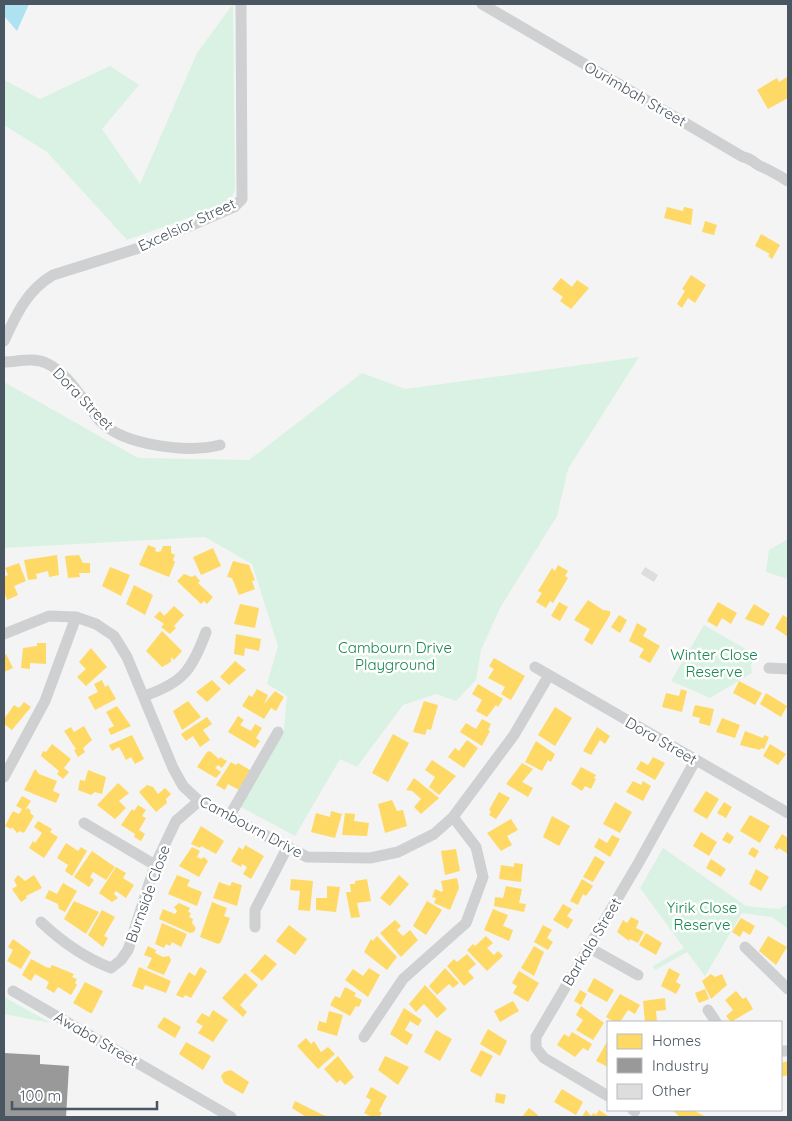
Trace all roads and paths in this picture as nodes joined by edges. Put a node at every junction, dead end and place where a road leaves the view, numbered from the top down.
1 (241, 4) edge
2 (482, 4) edge
3 (788, 181) edge
4 (4, 341) edge
5 (4, 362) edge
6 (220, 445) dead end
7 (76, 616) junction
8 (206, 632) dead end
9 (4, 634) edge
10 (535, 667) dead end
11 (769, 668) dead end
12 (788, 669) edge
13 (549, 675) junction
14 (144, 696) junction
15 (278, 732) dead end
16 (695, 760) junction
17 (4, 777) edge
18 (199, 801) junction
19 (788, 813) edge
20 (229, 817) junction
21 (453, 817) junction
22 (84, 823) dead end
23 (287, 848) junction
24 (155, 864) junction
25 (41, 922) dead end
26 (255, 927) dead end
27 (588, 947) junction
28 (745, 947) dead end
29 (638, 975) dead end
30 (788, 989) edge
31 (13, 991) dead end
32 (708, 1010) dead end
33 (715, 1021) edge
34 (364, 1037) dead end
35 (607, 1095) edge
36 (231, 1117) edge

1 - 4 street, Excelsior Street
2 - 3 street, Ourimbah Street
5 - 6 street, Dora Street
7 - 9 street, Cambourn Drive
7 - 14 street, Cambourn Drive
7 - 17 street
8 - 14 street
10 - 13 street, Dora Street
11 - 12 street
13 - 16 street, Dora Street
13 - 21 street, Cambourn Drive
14 - 18 street, Cambourn Drive
15 - 20 street
16 - 19 street, Dora Street
16 - 27 street, Barkala Street
18 - 20 street, Cambourn Drive
18 - 24 street, Burnside Close
20 - 23 street, Cambourn Drive
21 - 23 street, Cambourn Drive
21 - 34 street
22 - 24 street
23 - 26 street
24 - 25 street, Burnside Close
27 - 29 street
27 - 35 street, Barkala Street
28 - 30 street
31 - 36 street, Awaba Street
32 - 33 street

